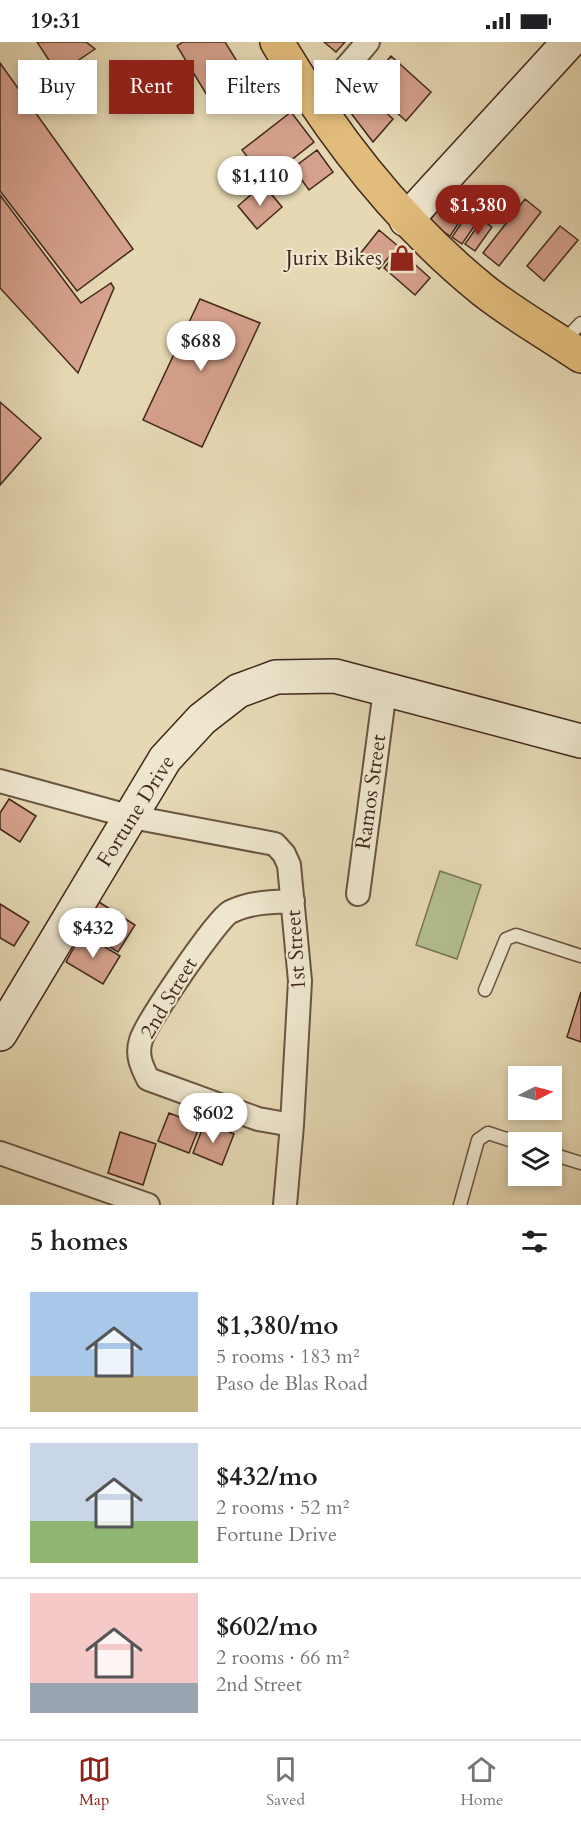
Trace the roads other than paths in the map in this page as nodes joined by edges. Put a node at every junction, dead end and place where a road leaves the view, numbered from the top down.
1 (277, 42) edge
2 (368, 42) edge
3 (569, 42) edge
4 (352, 60) edge
5 (314, 99) edge
6 (325, 114) edge
7 (406, 220) junction
8 (575, 341) edge
9 (385, 690) junction
10 (581, 741) edge
11 (1, 782) edge
12 (132, 817) junction
13 (358, 894) dead end
14 (293, 901) junction
15 (581, 956) edge
16 (485, 990) dead end
17 (0, 1034) edge
18 (292, 1125) junction
19 (508, 1139) edge
20 (0, 1152) edge
21 (562, 1157) edge
22 (581, 1163) edge
23 (148, 1205) edge
24 (285, 1205) edge
25 (460, 1205) edge

1 - 5 main road
2 - 4 street
3 - 7 street
6 - 7 main road
7 - 8 main road
9 - 10 street, Fortune Drive
9 - 12 street, Fortune Drive
9 - 13 street, Ramos Street
11 - 12 street, 1st Street
12 - 14 street, 1st Street
12 - 17 street, Fortune Drive
14 - 18 street, 1st Street
14 - 18 street, 2nd Street
15 - 16 lane
18 - 24 street, 1st Street
19 - 25 lane
20 - 23 street
21 - 22 lane

